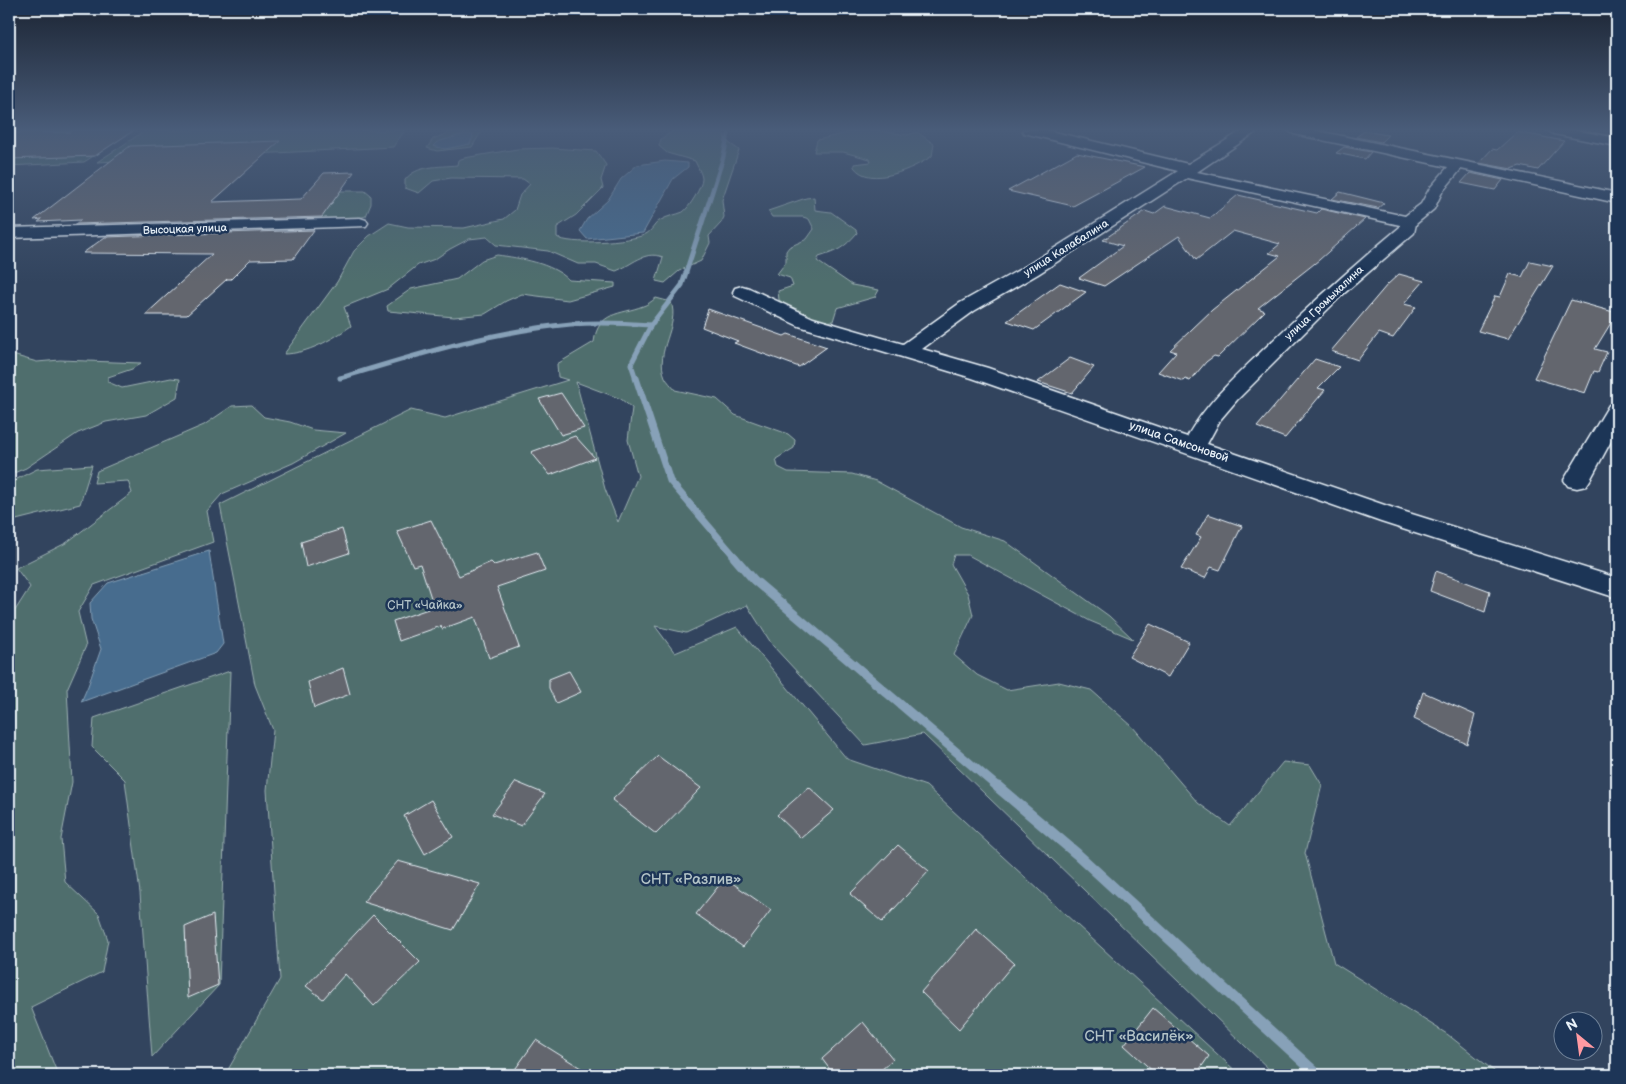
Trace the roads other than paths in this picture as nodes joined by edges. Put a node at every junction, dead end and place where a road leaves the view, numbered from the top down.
1 (1172, 181) edge
2 (1213, 181) edge
3 (1443, 181) edge
4 (1533, 181) edge
5 (1617, 198) edge
6 (1408, 222) junction
7 (360, 223) dead end
8 (9, 233) edge
9 (742, 292) dead end
10 (907, 351) junction
11 (1617, 410) edge
12 (1193, 447) junction
13 (1577, 480) dead end
14 (1617, 588) edge

1 - 10 street, улица Калабалина
2 - 6 street
3 - 6 street, улица Громыхалина
4 - 5 street
6 - 12 street, улица Громыхалина
7 - 8 street, Высоцкая улица
9 - 10 street, улица Самсоновой
10 - 12 street, улица Самсоновой
11 - 13 street
12 - 14 street, улица Самсоновой

